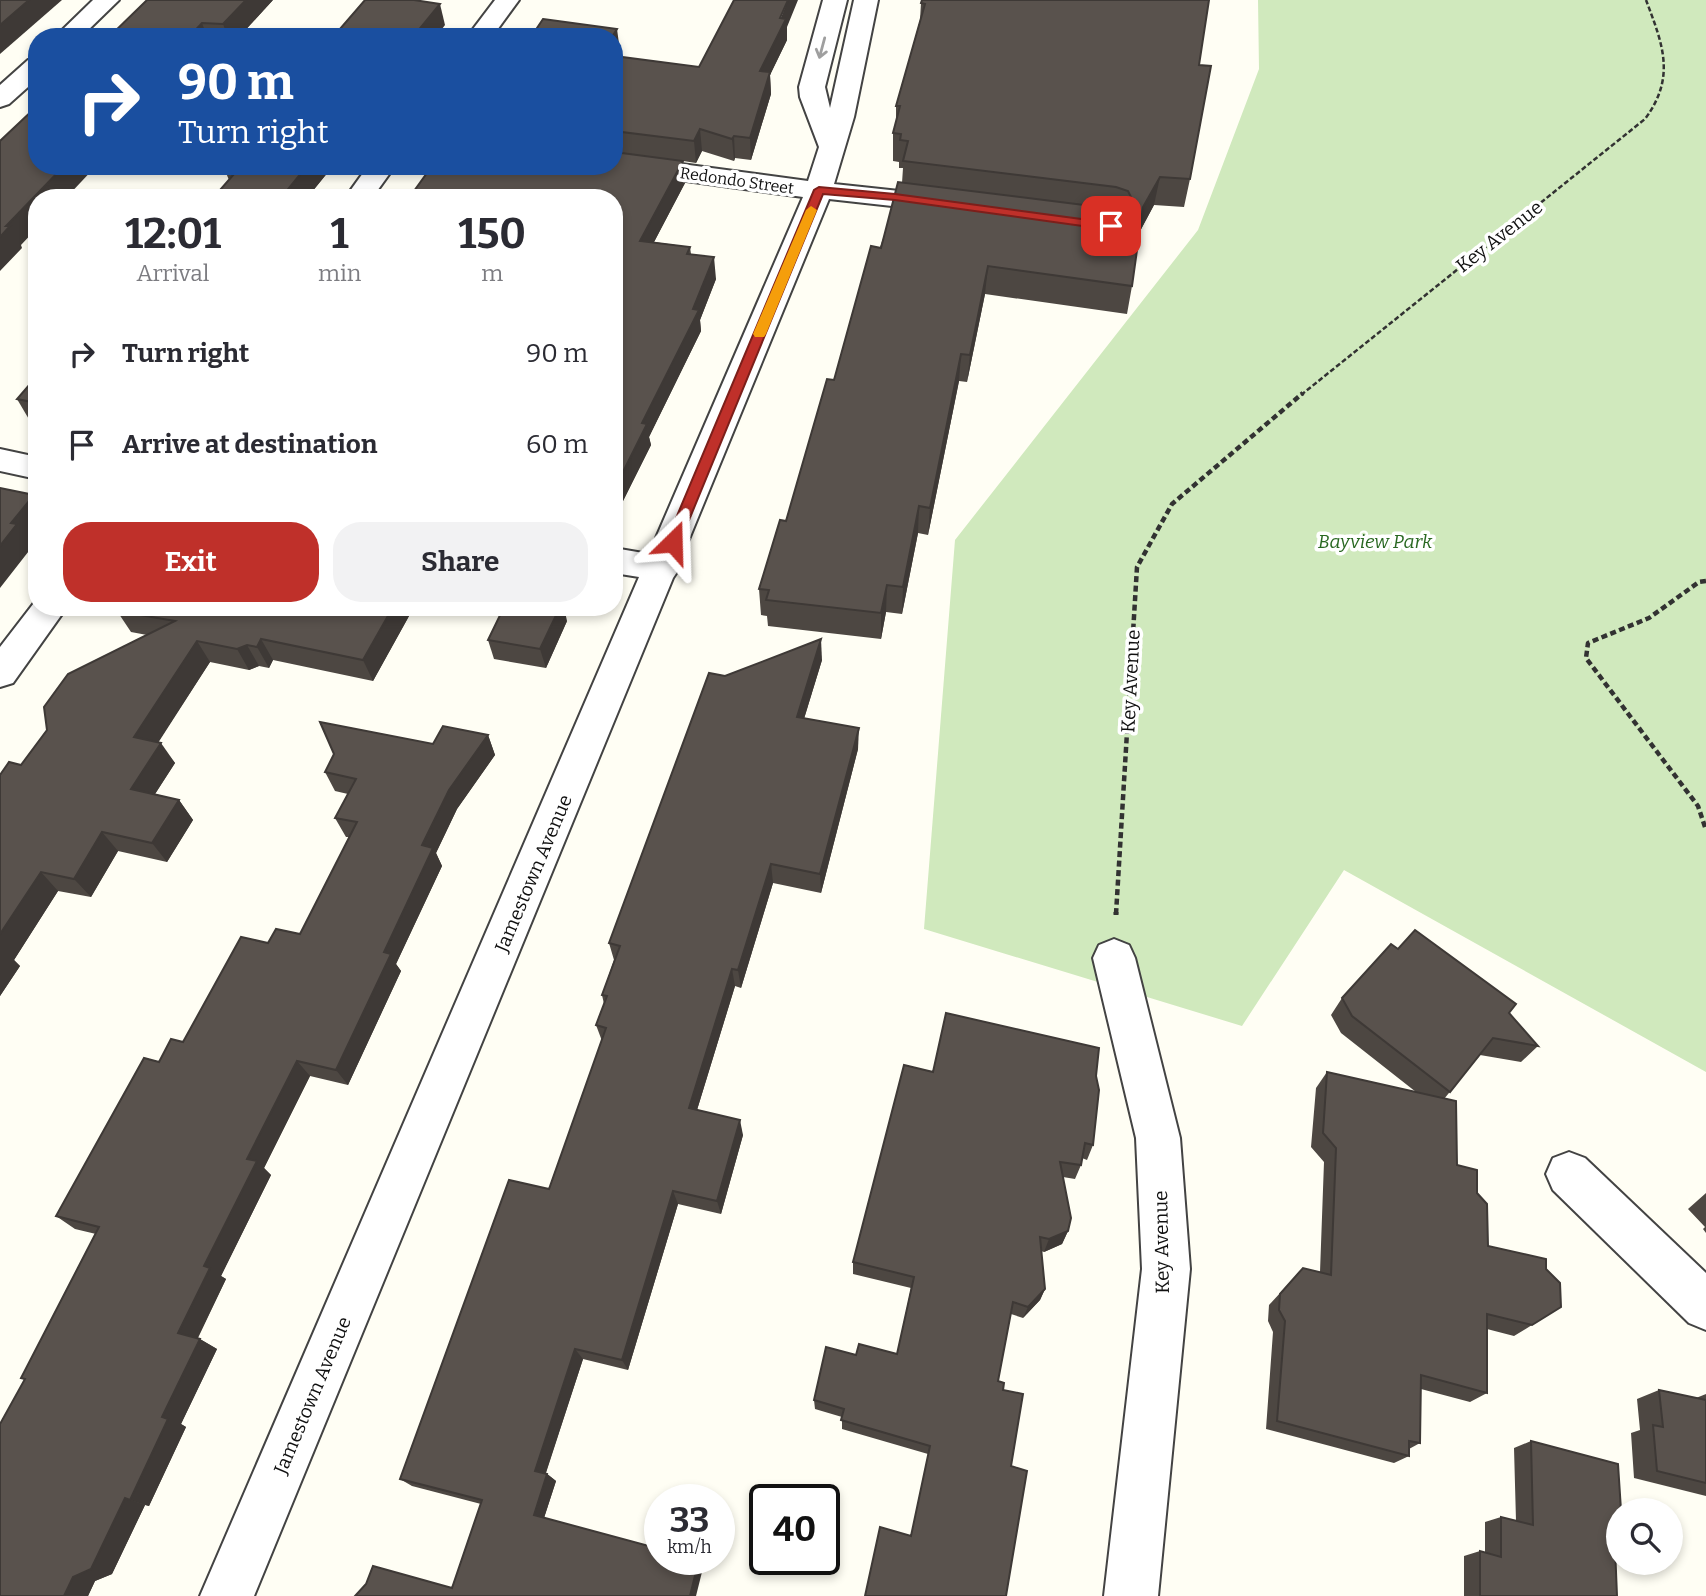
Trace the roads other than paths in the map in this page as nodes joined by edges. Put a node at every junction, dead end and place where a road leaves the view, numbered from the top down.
1 (107, 0) edge
2 (507, 0) edge
3 (835, 0) edge
4 (866, 0) edge
5 (77, 28) edge
6 (486, 28) edge
7 (28, 73) edge
8 (0, 99) edge
9 (832, 147) junction
10 (623, 164) edge
11 (819, 190) junction
12 (976, 208) edge
13 (0, 460) edge
14 (28, 466) edge
15 (623, 562) edge
16 (662, 569) junction
17 (43, 616) edge
18 (0, 673) edge
19 (1114, 958) road end
20 (1569, 1174) dead end
21 (1706, 1307) edge
22 (227, 1596) edge
23 (1131, 1596) edge

1 - 5 street
2 - 6 street
3 -> 9 street
4 - 9 street, Jamestown Avenue
7 - 8 street
9 - 11 street, Jamestown Avenue
10 - 11 street, Redondo Street
11 - 12 street, Redondo Street
11 - 16 street, Jamestown Avenue
13 - 14 street
15 - 16 street
16 - 22 street, Jamestown Avenue
17 - 18 street
19 - 23 street, Key Avenue
20 - 21 street

